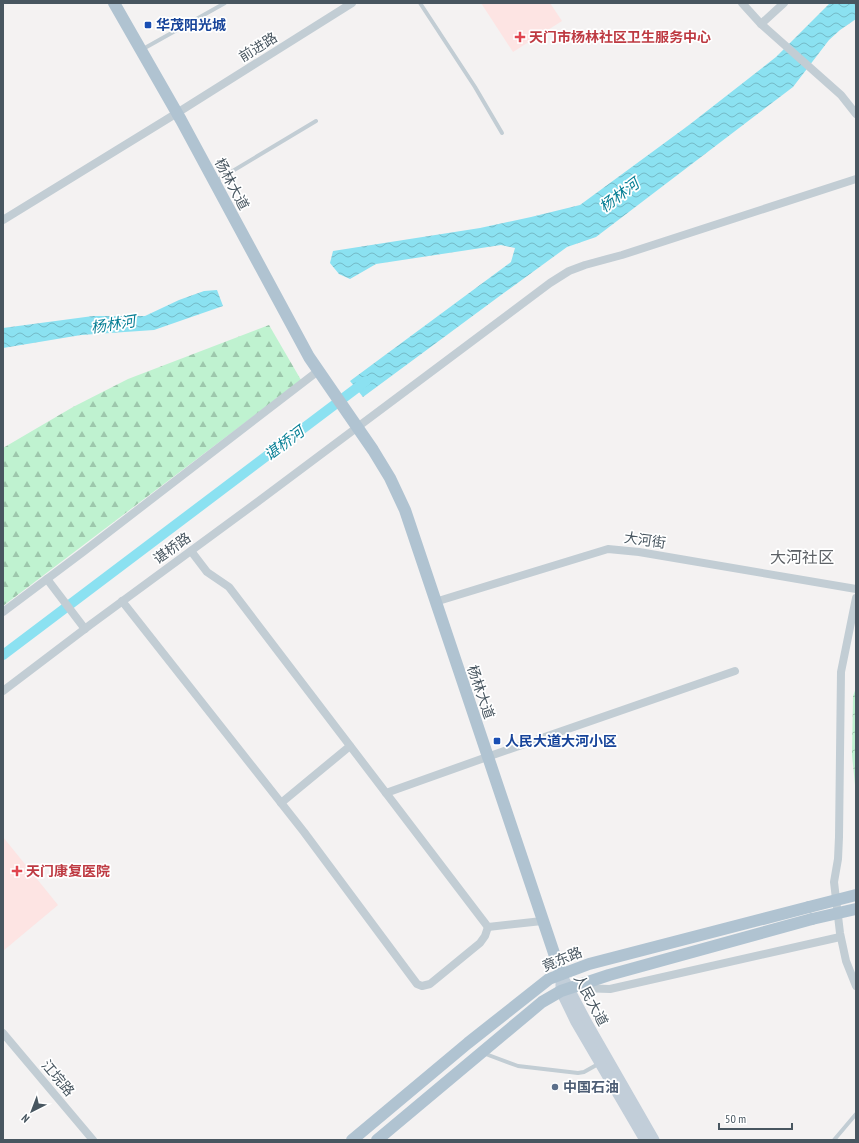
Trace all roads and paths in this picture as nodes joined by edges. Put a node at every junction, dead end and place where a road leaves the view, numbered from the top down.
1 (114, 3) edge
2 (225, 3) edge
3 (351, 3) edge
4 (420, 3) edge
5 (742, 3) edge
6 (784, 3) edge
7 (761, 24) junction
8 (141, 50) junction
9 (177, 113) junction
10 (856, 114) edge
11 (316, 121) dead end
12 (502, 133) dead end
13 (856, 179) edge
14 (214, 182) junction
15 (3, 220) edge
16 (321, 376) junction
17 (357, 427) junction
18 (191, 551) junction
19 (47, 579) junction
20 (856, 589) edge
21 (856, 598) edge
22 (122, 601) junction
23 (435, 602) junction
24 (3, 612) edge
25 (84, 629) junction
26 (735, 671) dead end
27 (3, 691) edge
28 (350, 746) junction
29 (487, 757) junction
30 (386, 793) junction
31 (281, 804) junction
32 (856, 895) edge
33 (856, 909) edge
34 (542, 921) junction
35 (488, 927) junction
36 (840, 937) junction
37 (561, 974) junction
38 (856, 986) edge
39 (565, 989) junction
40 (3, 1033) edge
41 (481, 1052) junction
42 (600, 1063) junction
43 (856, 1114) edge
44 (93, 1140) edge
45 (352, 1140) edge
46 (377, 1140) edge
47 (645, 1140) edge
48 (654, 1140) edge
49 (834, 1140) edge

1 - 8 main road, 杨林大道
2 - 8 lane
3 - 9 street, 前进路
4 - 12 lane
5 - 7 street
6 - 7 street
7 - 10 street
8 - 9 main road, 杨林大道
9 - 14 main road, 杨林大道
9 - 15 street, 前进路
11 - 14 lane
13 - 17 street, 谌桥路
14 - 16 main road, 杨林大道
16 - 17 main road, 杨林大道
16 - 19 street
17 - 18 street, 谌桥路
17 - 23 main road, 杨林大道
18 - 22 street, 谌桥路
18 - 28 street
19 - 24 street
19 - 25 street
20 - 23 street, 大河街
21 - 36 street
22 - 25 street, 谌桥路
22 - 31 street
23 - 29 main road, 杨林大道
25 - 27 street, 谌桥路
26 - 29 street
28 - 30 street
28 - 31 street
29 - 30 street
29 - 34 main road, 杨林大道
30 - 35 street
31 - 35 street
32 - 37 main road, 竟东路, bridge
33 - 39 main road, 竟东路, bridge
34 - 35 street
34 - 37 main road, 杨林大道
36 - 38 street
36 - 39 street
37 - 39 main road, 人民大道
37 - 45 main road, 竟东路
39 - 41 main road, 竟东路
39 - 42 main road, 人民大道
39 - 48 main road, 人民大道
40 - 44 street, 江垸路
41 - 42 lane
41 - 46 main road, 竟东路
42 - 47 main road, 人民大道
43 - 49 lane

